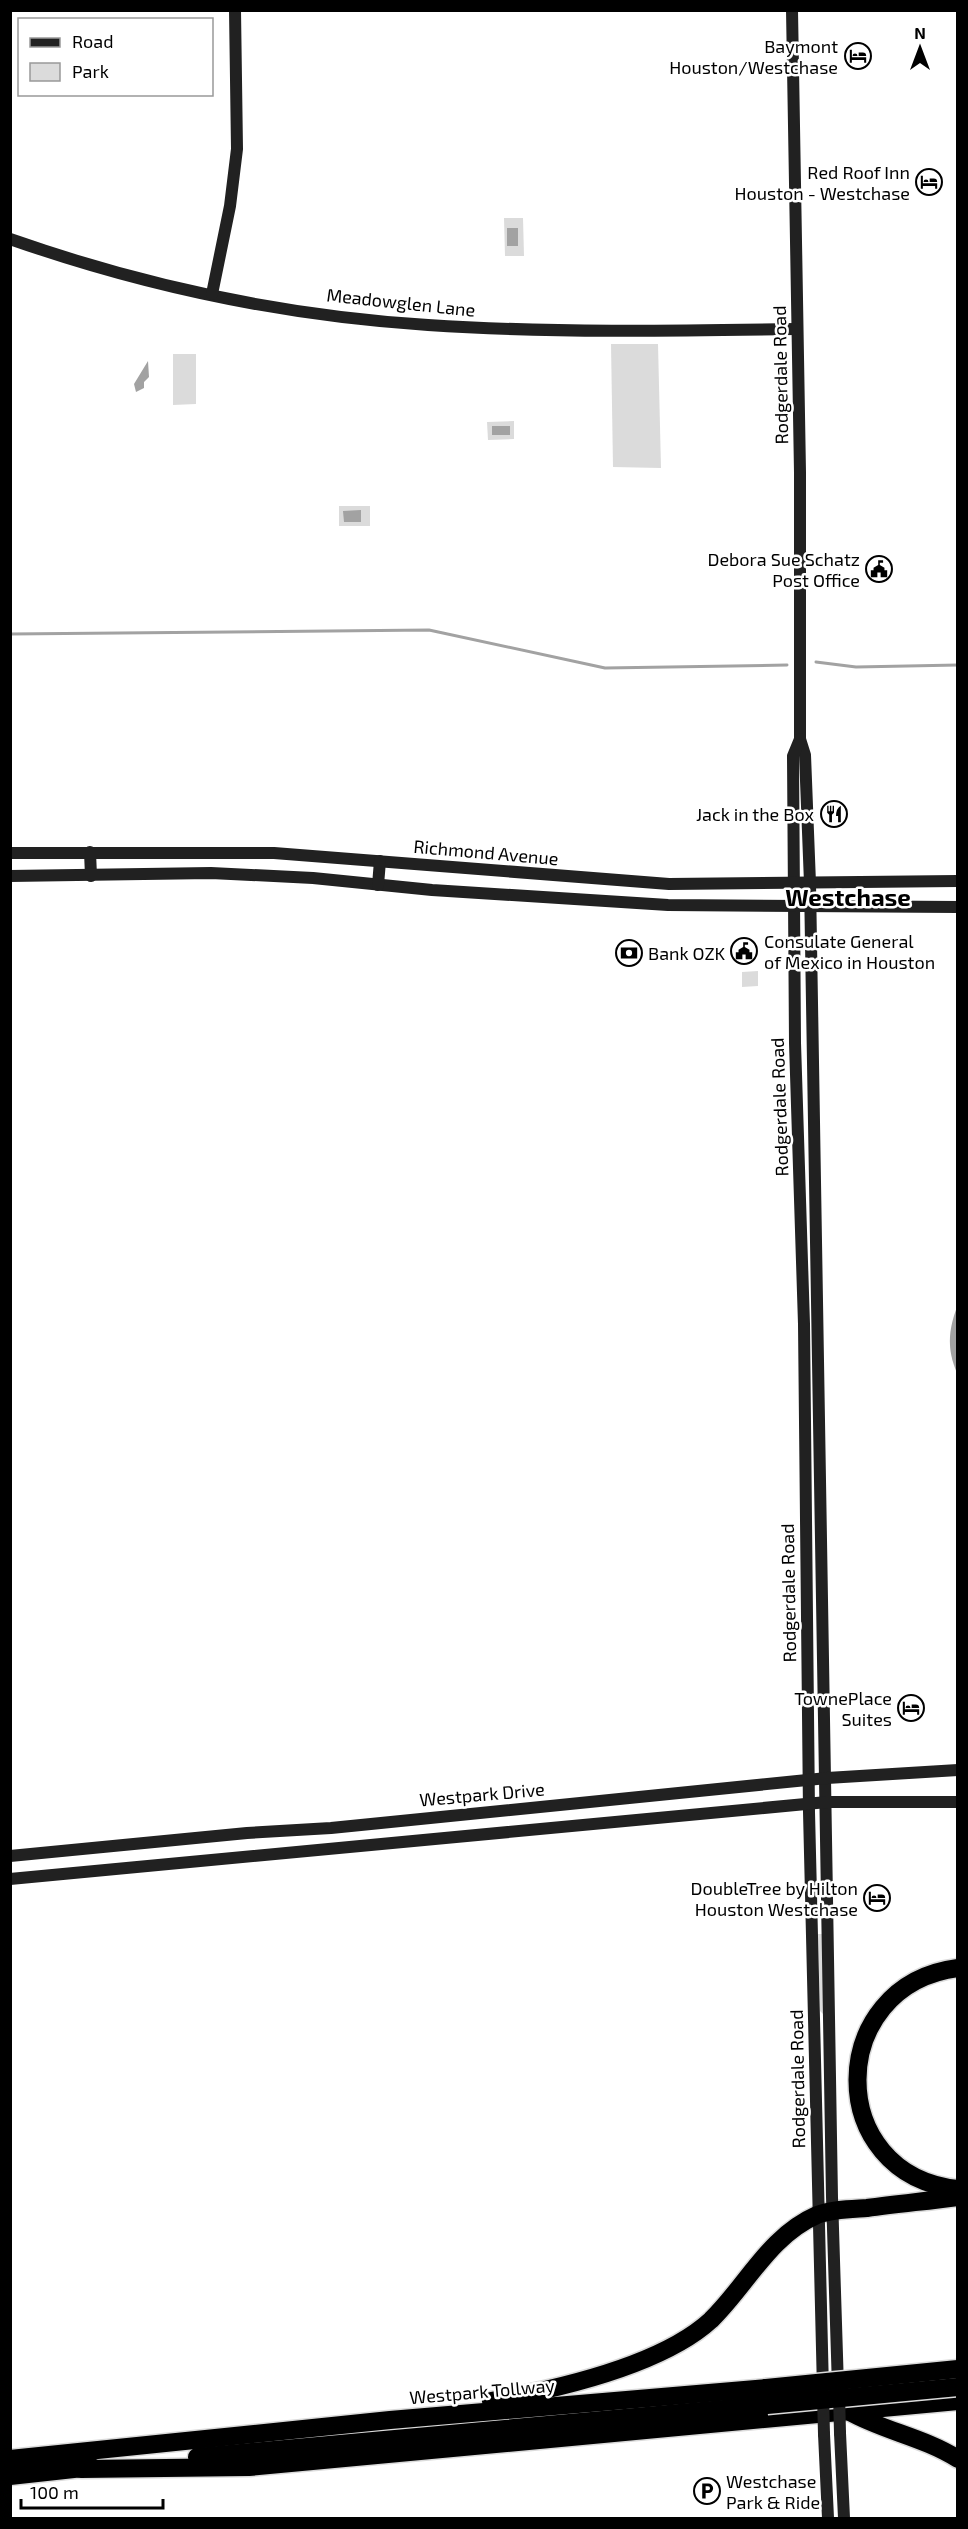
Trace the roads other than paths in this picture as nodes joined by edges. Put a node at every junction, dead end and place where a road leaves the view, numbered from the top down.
1 (235, 10) edge
2 (792, 10) edge
3 (10, 239) edge
4 (212, 294) junction
5 (796, 329) junction
6 (800, 740) junction
7 (90, 852) junction
8 (219, 852) junction
9 (10, 853) edge
10 (380, 861) junction
11 (211, 873) junction
12 (526, 874) junction
13 (10, 876) edge
14 (90, 876) junction
15 (957, 881) edge
16 (794, 883) junction
17 (810, 883) junction
18 (669, 884) junction
19 (378, 885) junction
20 (524, 896) junction
21 (668, 905) junction
22 (794, 906) junction
23 (810, 906) junction
24 (957, 907) edge
25 (795, 1043) junction
26 (813, 1048) junction
27 (800, 1205) junction
28 (816, 1205) junction
29 (804, 1324) junction
30 (818, 1324) junction
31 (805, 1469) junction
32 (820, 1469) junction
33 (822, 1601) junction
34 (806, 1602) junction
35 (957, 1770) edge
36 (827, 1778) junction
37 (809, 1780) junction
38 (826, 1802) junction
39 (957, 1802) edge
40 (809, 1804) junction
41 (10, 1856) edge
42 (10, 1879) edge
43 (957, 1968) edge
44 (814, 2066) junction
45 (829, 2066) junction
46 (957, 2189) edge
47 (957, 2198) edge
48 (826, 2213) junction
49 (957, 2369) edge
50 (957, 2387) edge
51 (766, 2396) junction
52 (957, 2401) edge
53 (848, 2411) junction
54 (390, 2420) junction
55 (825, 2456) junction
56 (10, 2459) edge
57 (957, 2459) edge
58 (81, 2469) junction
59 (10, 2476) edge
60 (828, 2518) edge
61 (844, 2518) edge

1 - 4 street
2 - 5 street, Rodgerdale Road
3 - 4 street, Meadowglen Lane
4 - 5 street, Meadowglen Lane
5 - 6 street, Rodgerdale Road
6 - 16 street, Rodgerdale Road
6 - 17 street, Rodgerdale Road
7 - 8 street, Richmond Avenue
7 - 9 street, Richmond Avenue
7 - 14 street
8 - 10 street, Richmond Avenue
8 - 11 street
10 - 12 street, Richmond Avenue
10 - 19 street
11 - 14 street
11 - 19 street
12 - 18 street, Richmond Avenue
12 - 20 street
13 - 14 street
15 - 17 street, Richmond Avenue
16 - 17 street, Richmond Avenue
16 - 18 street, Richmond Avenue
16 - 22 street, Rodgerdale Road
17 - 23 street, Rodgerdale Road
18 - 21 street
19 - 20 street
20 - 21 street
21 - 22 street
22 - 23 street
22 - 25 street, Rodgerdale Road
23 - 24 street
23 - 26 street, Rodgerdale Road
25 - 26 street
25 - 27 street, Rodgerdale Road
26 - 28 street, Rodgerdale Road
27 - 28 street
27 - 29 street, Rodgerdale Road
28 - 30 street, Rodgerdale Road
29 - 30 street
29 - 31 street, Rodgerdale Road
30 - 32 street, Rodgerdale Road
31 - 32 street
31 - 34 street, Rodgerdale Road
32 - 33 street, Rodgerdale Road
33 - 34 street
33 - 36 street, Rodgerdale Road
34 - 37 street, Rodgerdale Road
35 - 36 street, Westpark Drive
36 - 37 street, Westpark Drive
36 - 38 street, Rodgerdale Road
37 - 40 street, Rodgerdale Road
37 - 41 street, Westpark Drive
38 - 39 street
38 - 40 street
38 - 45 street, Rodgerdale Road
40 - 42 street
40 - 44 street, Rodgerdale Road
43 - 46 highway
44 - 45 street
44 - 48 street, Rodgerdale Road
45 - 48 street, Rodgerdale Road
47 - 48 highway
48 - 54 highway
48 - 55 street, Rodgerdale Road, bridge
48 - 61 street, Rodgerdale Road, bridge
49 - 51 highway, Westpark Tollway, bridge
50 - 51 highway, Westpark Tollway, bridge
51 - 54 highway, Westpark Tollway
51 - 58 highway, Westpark Tollway
52 - 53 highway
53 - 57 highway
53 - 58 highway
54 - 56 highway, Westpark Tollway
55 - 60 street, Rodgerdale Road
55 - 61 street
58 - 59 highway, Westpark Tollway

